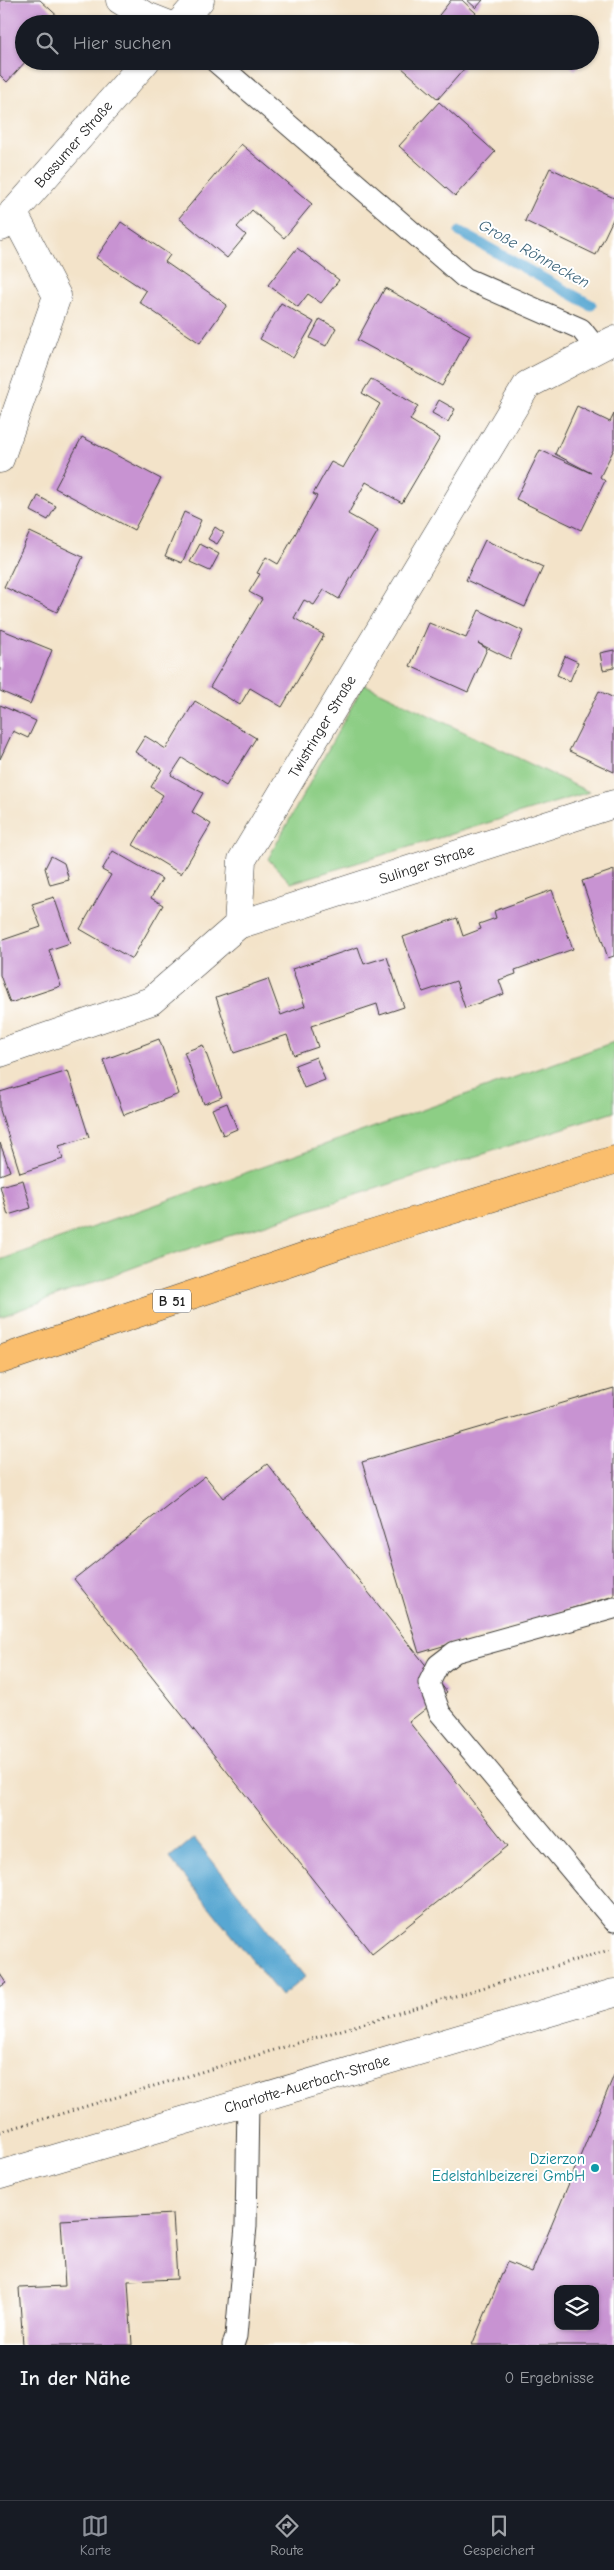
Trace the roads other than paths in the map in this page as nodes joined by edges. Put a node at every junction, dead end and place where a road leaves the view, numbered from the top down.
1 (120, 0) edge
2 (200, 0) edge
3 (144, 15) edge
4 (187, 15) edge
5 (138, 70) edge
6 (225, 70) edge
7 (6, 220) edge
8 (605, 344) edge
9 (0, 459) edge
10 (614, 804) edge
11 (238, 925) junction
12 (0, 1052) edge
13 (614, 1160) edge
14 (0, 1360) edge
15 (614, 1608) edge
16 (614, 1920) edge
17 (614, 1993) edge
18 (248, 2102) junction
19 (0, 2176) edge
20 (233, 2345) edge

1 - 3 street
2 - 4 street
5 - 7 street, Bassumer Straße
6 - 8 lane
7 - 9 street
8 - 11 street, Twistringer Straße
10 - 11 street, Sulinger Straße
11 - 12 street
13 - 14 main road, B 51
15 - 16 lane
17 - 18 street, Charlotte-Auerbach-Straße
18 - 19 street, Charlotte-Auerbach-Straße
18 - 20 lane

